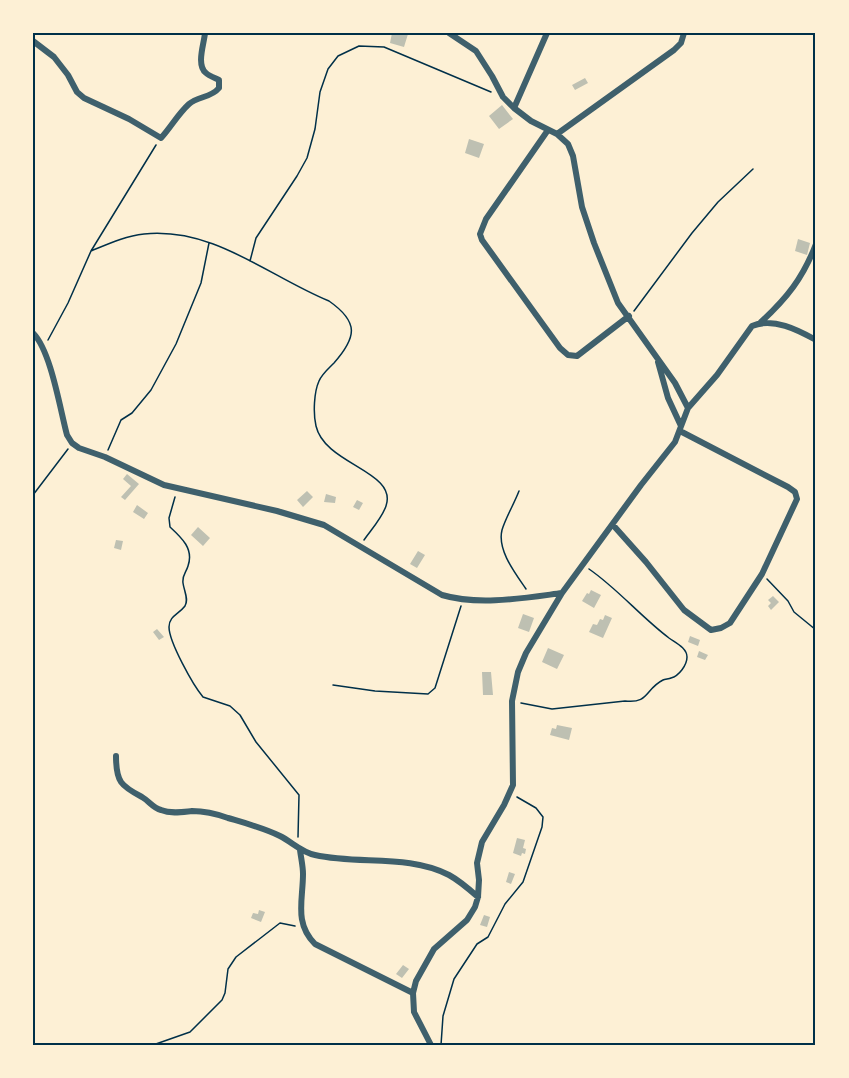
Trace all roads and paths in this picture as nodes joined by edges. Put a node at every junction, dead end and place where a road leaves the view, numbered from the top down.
1 (205, 33) edge
2 (449, 33) edge
3 (547, 33) edge
4 (684, 33) edge
5 (33, 41) edge
6 (503, 96) junction
7 (514, 108) junction
8 (548, 130) junction
9 (556, 134) junction
10 (161, 138) junction
11 (753, 169) dead end
12 (209, 241) junction
13 (816, 244) edge
14 (91, 251) junction
15 (250, 261) junction
16 (629, 316) junction
17 (762, 322) junction
18 (33, 333) edge
19 (816, 340) edge
20 (44, 349) junction
21 (657, 358) junction
22 (688, 408) junction
23 (681, 429) junction
24 (72, 443) junction
25 (105, 457) junction
26 (177, 489) junction
27 (519, 491) dead end
28 (33, 495) edge
29 (613, 525) junction
30 (360, 546) junction
31 (583, 565) junction
32 (762, 574) junction
33 (562, 593) junction
34 (532, 597) junction
35 (464, 599) junction
36 (816, 630) edge
37 (333, 685) dead end
38 (512, 701) junction
39 (116, 756) dead end
40 (510, 794) junction
41 (300, 850) junction
42 (478, 897) junction
43 (303, 929) junction
44 (413, 993) junction
45 (153, 1045) edge
46 (431, 1045) edge
47 (441, 1045) edge

1 - 10 street
2 - 6 street
3 - 7 street
4 - 9 street
5 - 10 street
6 - 7 street
6 - 15 path
7 - 8 street
8 - 9 street
8 - 16 street
9 - 16 street
10 - 14 path
11 - 16 path
12 - 14 path
12 - 15 path
12 - 25 path
13 - 17 street
14 - 20 path
15 - 30 path
16 - 21 street
17 - 19 street
17 - 22 street
18 - 20 street
20 - 24 street
21 - 22 street
21 - 23 street
22 - 23 street
23 - 29 street
23 - 32 street
24 - 25 street
24 - 28 path
25 - 26 street
26 - 30 street
26 - 41 path
27 - 34 path
29 - 31 street
29 - 32 street
30 - 35 street
31 - 33 street
31 - 38 path
32 - 36 path
33 - 34 street
33 - 38 street
34 - 35 street
35 - 37 path
38 - 40 street
39 - 41 street
40 - 42 street
40 - 47 path
41 - 42 street
41 - 43 street
42 - 44 street
43 - 44 street
43 - 45 path
44 - 46 street

